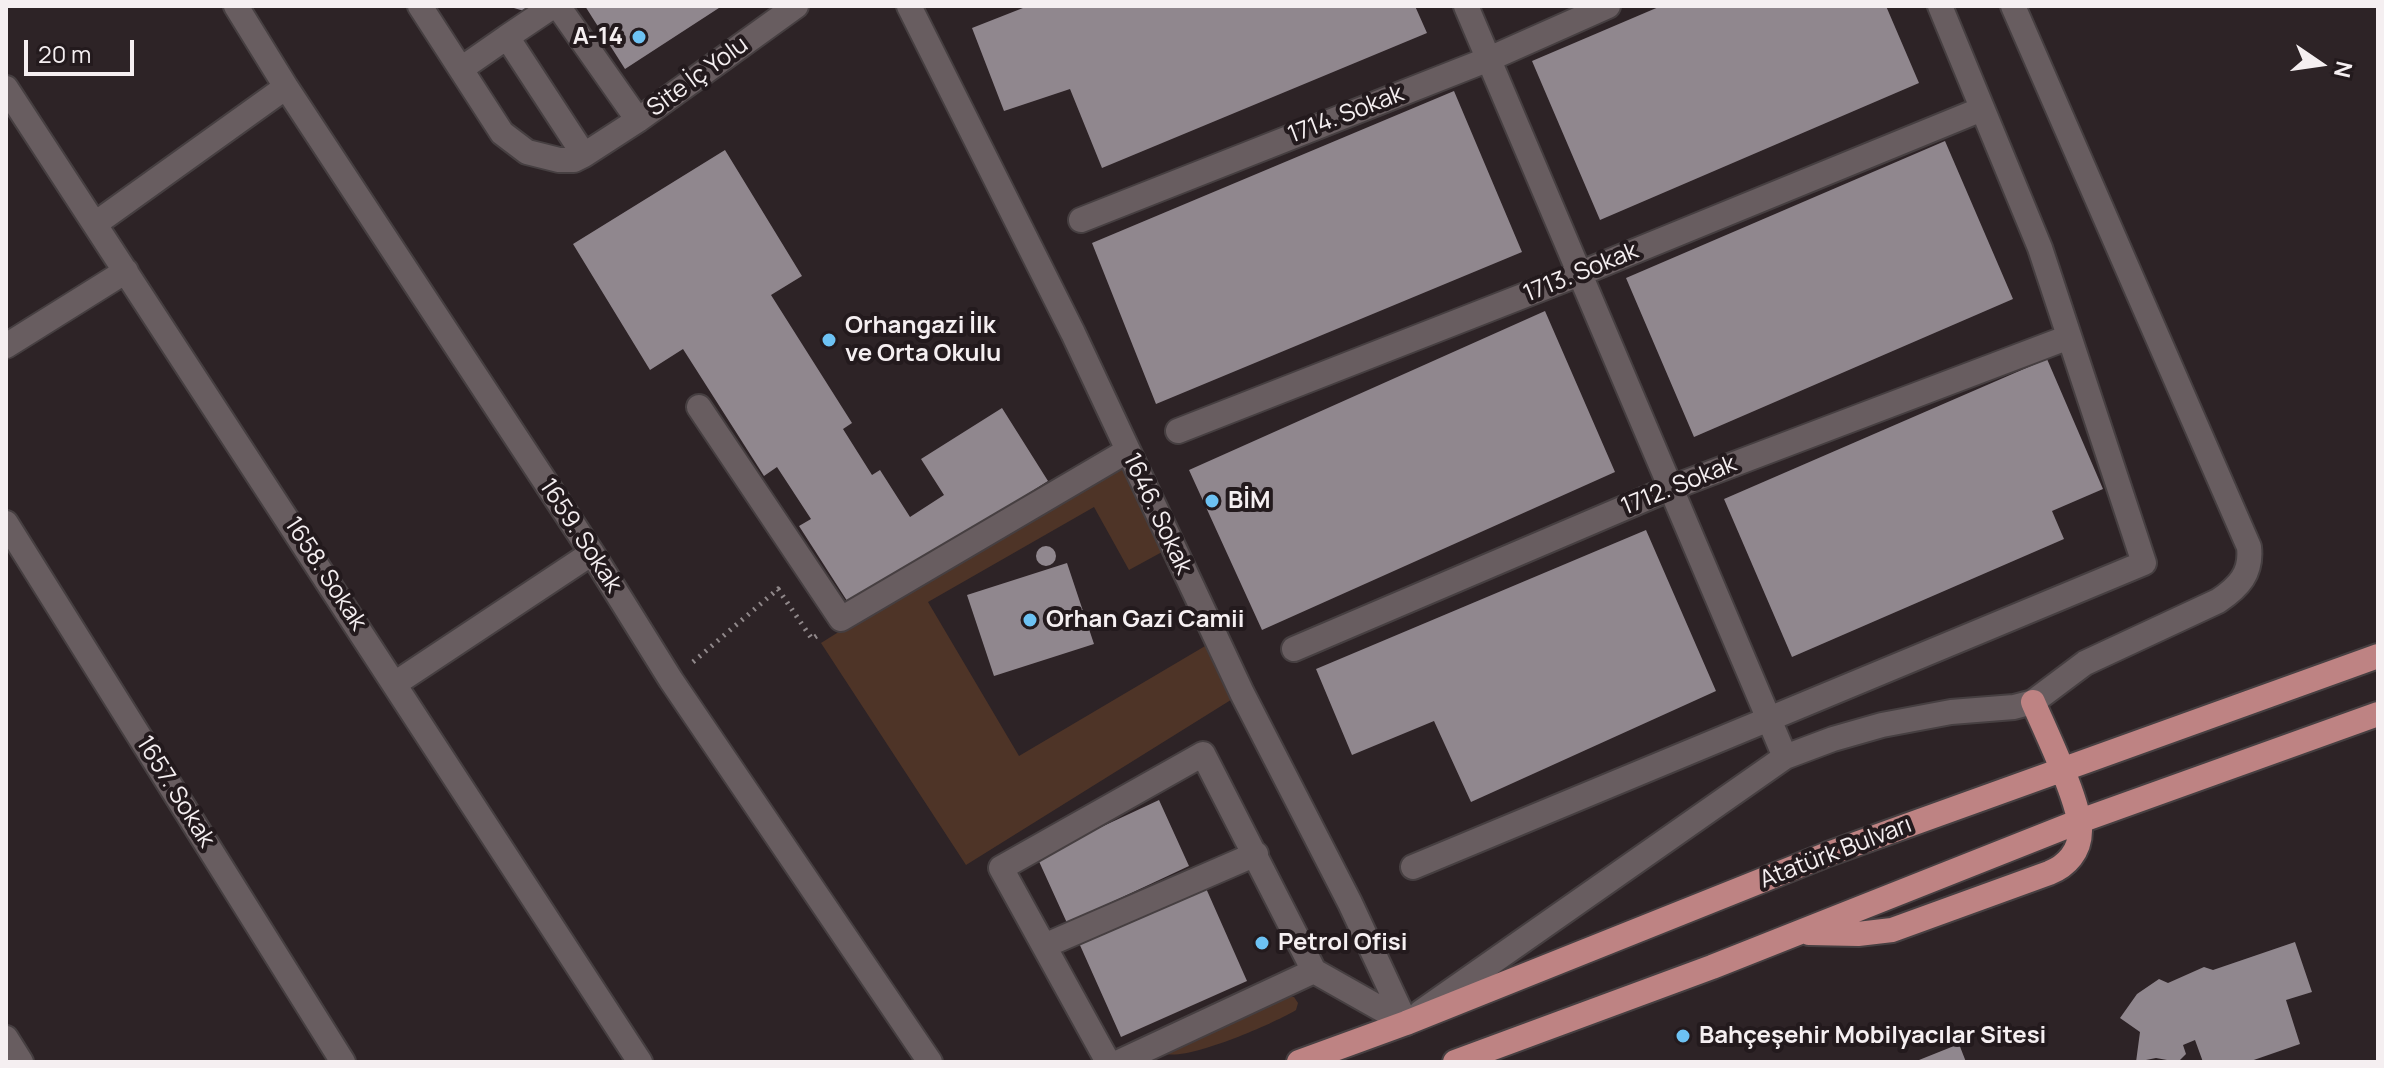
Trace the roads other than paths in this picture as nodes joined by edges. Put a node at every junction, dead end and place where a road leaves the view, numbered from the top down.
1 (236, 6) edge
2 (420, 6) edge
3 (556, 6) edge
4 (796, 6) edge
5 (909, 6) edge
6 (1466, 6) edge
7 (1608, 6) edge
8 (1940, 6) edge
9 (2013, 6) edge
10 (507, 37) junction
11 (1489, 59) junction
12 (461, 69) junction
13 (286, 87) junction
14 (6, 88) edge
15 (1982, 109) junction
16 (638, 120) junction
17 (584, 155) junction
18 (1081, 220) dead end
19 (95, 224) junction
20 (126, 271) junction
21 (1579, 274) junction
22 (2069, 337) junction
23 (6, 346) edge
24 (699, 407) dead end
25 (1178, 431) dead end
26 (1127, 451) junction
27 (1671, 488) junction
28 (6, 523) edge
29 (592, 553) junction
30 (1294, 649) dead end
31 (2378, 656) edge
32 (396, 683) junction
33 (2033, 702) junction
34 (2378, 714) edge
35 (1769, 718) junction
36 (1785, 757) junction
37 (2061, 769) junction
38 (2080, 821) junction
39 (1256, 854) junction
40 (1413, 867) dead end
41 (1799, 932) junction
42 (1044, 946) junction
43 (1314, 971) junction
44 (1406, 1023) junction
45 (6, 1038) edge
46 (21, 1062) edge
47 (343, 1062) edge
48 (640, 1062) edge
49 (930, 1062) edge
50 (1108, 1062) edge
51 (1119, 1062) edge
52 (1299, 1062) edge
53 (1455, 1062) edge

1 - 13 street, 1659. Sokak
2 - 12 street, Site İç Yolu
3 - 10 street, Site İç Yolu
3 - 16 street, Site İç Yolu
4 - 16 street, Site İç Yolu
5 - 26 street, 1646. Sokak
6 - 11 street
7 - 11 street, 1714. Sokak
8 - 15 street
9 - 33 street
10 - 12 street, Site İç Yolu
10 - 17 street
11 - 18 street, 1714. Sokak
11 - 21 street
12 - 17 street, Site İç Yolu
13 - 19 street
13 - 29 street, 1659. Sokak
14 - 19 street, 1658. Sokak
15 - 21 street, 1713. Sokak
15 - 22 street
16 - 17 street, Site İç Yolu
19 - 20 street, 1658. Sokak
20 - 23 street
20 - 32 street, 1658. Sokak
21 - 25 street, 1713. Sokak
21 - 27 street
22 - 27 street, 1712. Sokak
22 - 35 street
24 - 26 street
26 - 44 street, 1646. Sokak
27 - 30 street, 1712. Sokak
27 - 35 street
28 - 47 street, 1657. Sokak
29 - 32 street
29 - 49 street, 1659. Sokak
31 - 37 main road, Atatürk Bulvarı
32 - 48 street, 1658. Sokak
33 - 36 street
33 - 37 main road
34 - 38 main road
35 - 36 street
35 - 40 street
36 - 44 street
37 - 38 main road
37 - 44 main road, Atatürk Bulvarı
38 - 41 main road
38 - 41 main road
39 - 42 street
39 - 42 street
39 - 43 street
41 - 53 main road
42 - 50 street
43 - 44 street
43 - 51 street
44 - 52 main road, Atatürk Bulvarı
45 - 46 street

